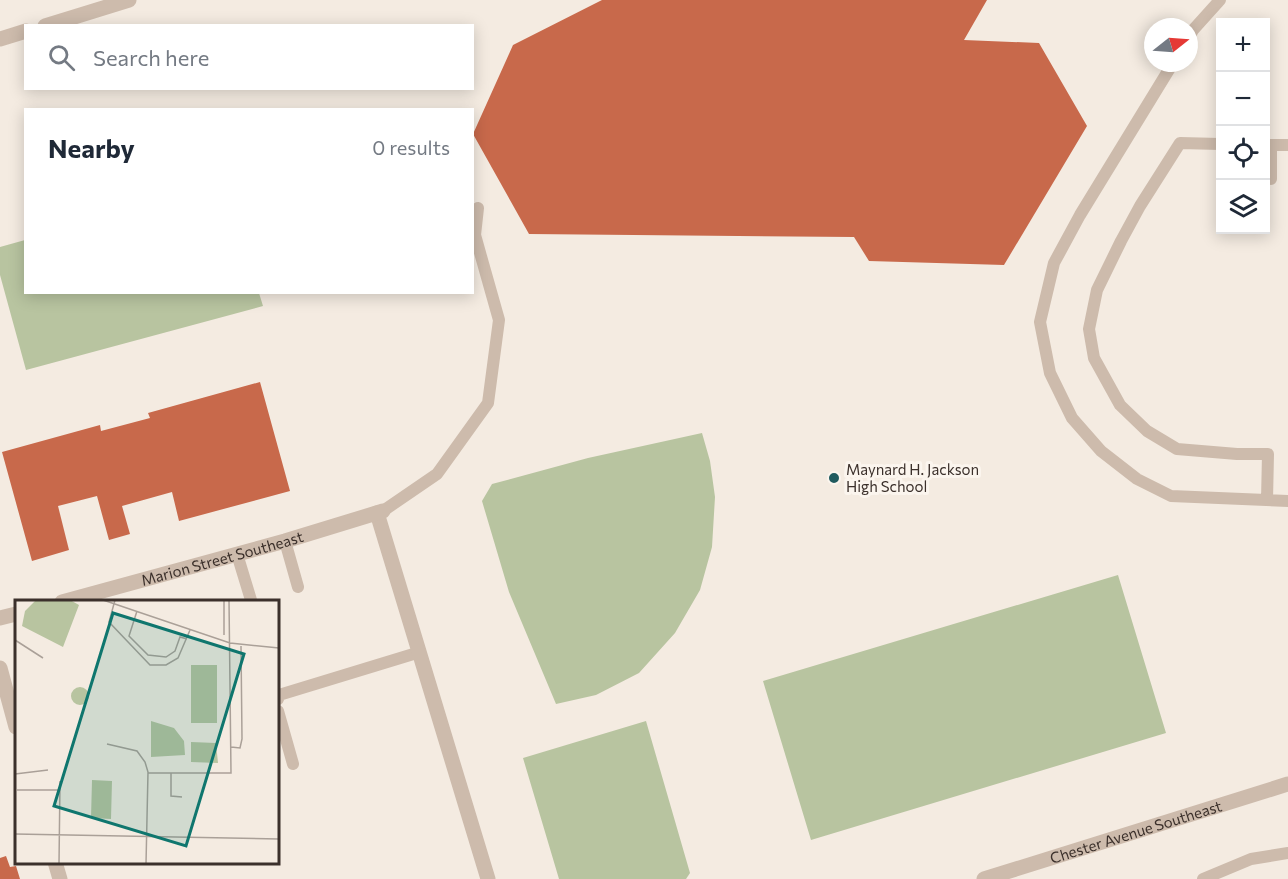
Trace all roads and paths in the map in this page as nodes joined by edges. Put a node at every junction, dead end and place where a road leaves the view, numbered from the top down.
1 (129, 0) edge
2 (1220, 0) edge
3 (111, 3) edge
4 (51, 24) edge
5 (1198, 24) edge
6 (24, 32) edge
7 (0, 39) edge
8 (1167, 72) edge
9 (1216, 144) edge
10 (1270, 145) edge
11 (1288, 145) edge
12 (1270, 168) edge
13 (1271, 179) dead end
14 (478, 208) dead end
15 (1268, 500) junction
16 (1288, 501) edge
17 (380, 512) junction
18 (285, 541) junction
19 (237, 554) junction
20 (298, 587) dead end
21 (69, 600) edge
22 (251, 600) dead end
23 (15, 614) edge
24 (0, 618) edge
25 (420, 652) junction
26 (0, 668) edge
27 (279, 695) edge
28 (279, 715) edge
29 (15, 723) edge
30 (293, 764) dead end
31 (1288, 784) edge
32 (1288, 853) edge
33 (56, 864) edge
34 (60, 879) edge
35 (488, 879) edge
36 (984, 879) edge
37 (1203, 879) edge

1 - 3 street
2 - 5 lane
3 - 4 street
6 - 7 street
8 - 15 lane
9 - 15 lane
10 - 11 lane
12 - 13 lane
14 - 17 lane
15 - 16 lane
17 - 18 street, Marion Street Southeast
17 - 25 street
18 - 19 street, Marion Street Southeast
18 - 20 lane
19 - 21 street, Marion Street Southeast
19 - 22 lane
23 - 24 street
25 - 27 lane
25 - 35 street
26 - 29 street
28 - 30 lane
31 - 36 street, Chester Avenue Southeast
32 - 37 lane
33 - 34 street

